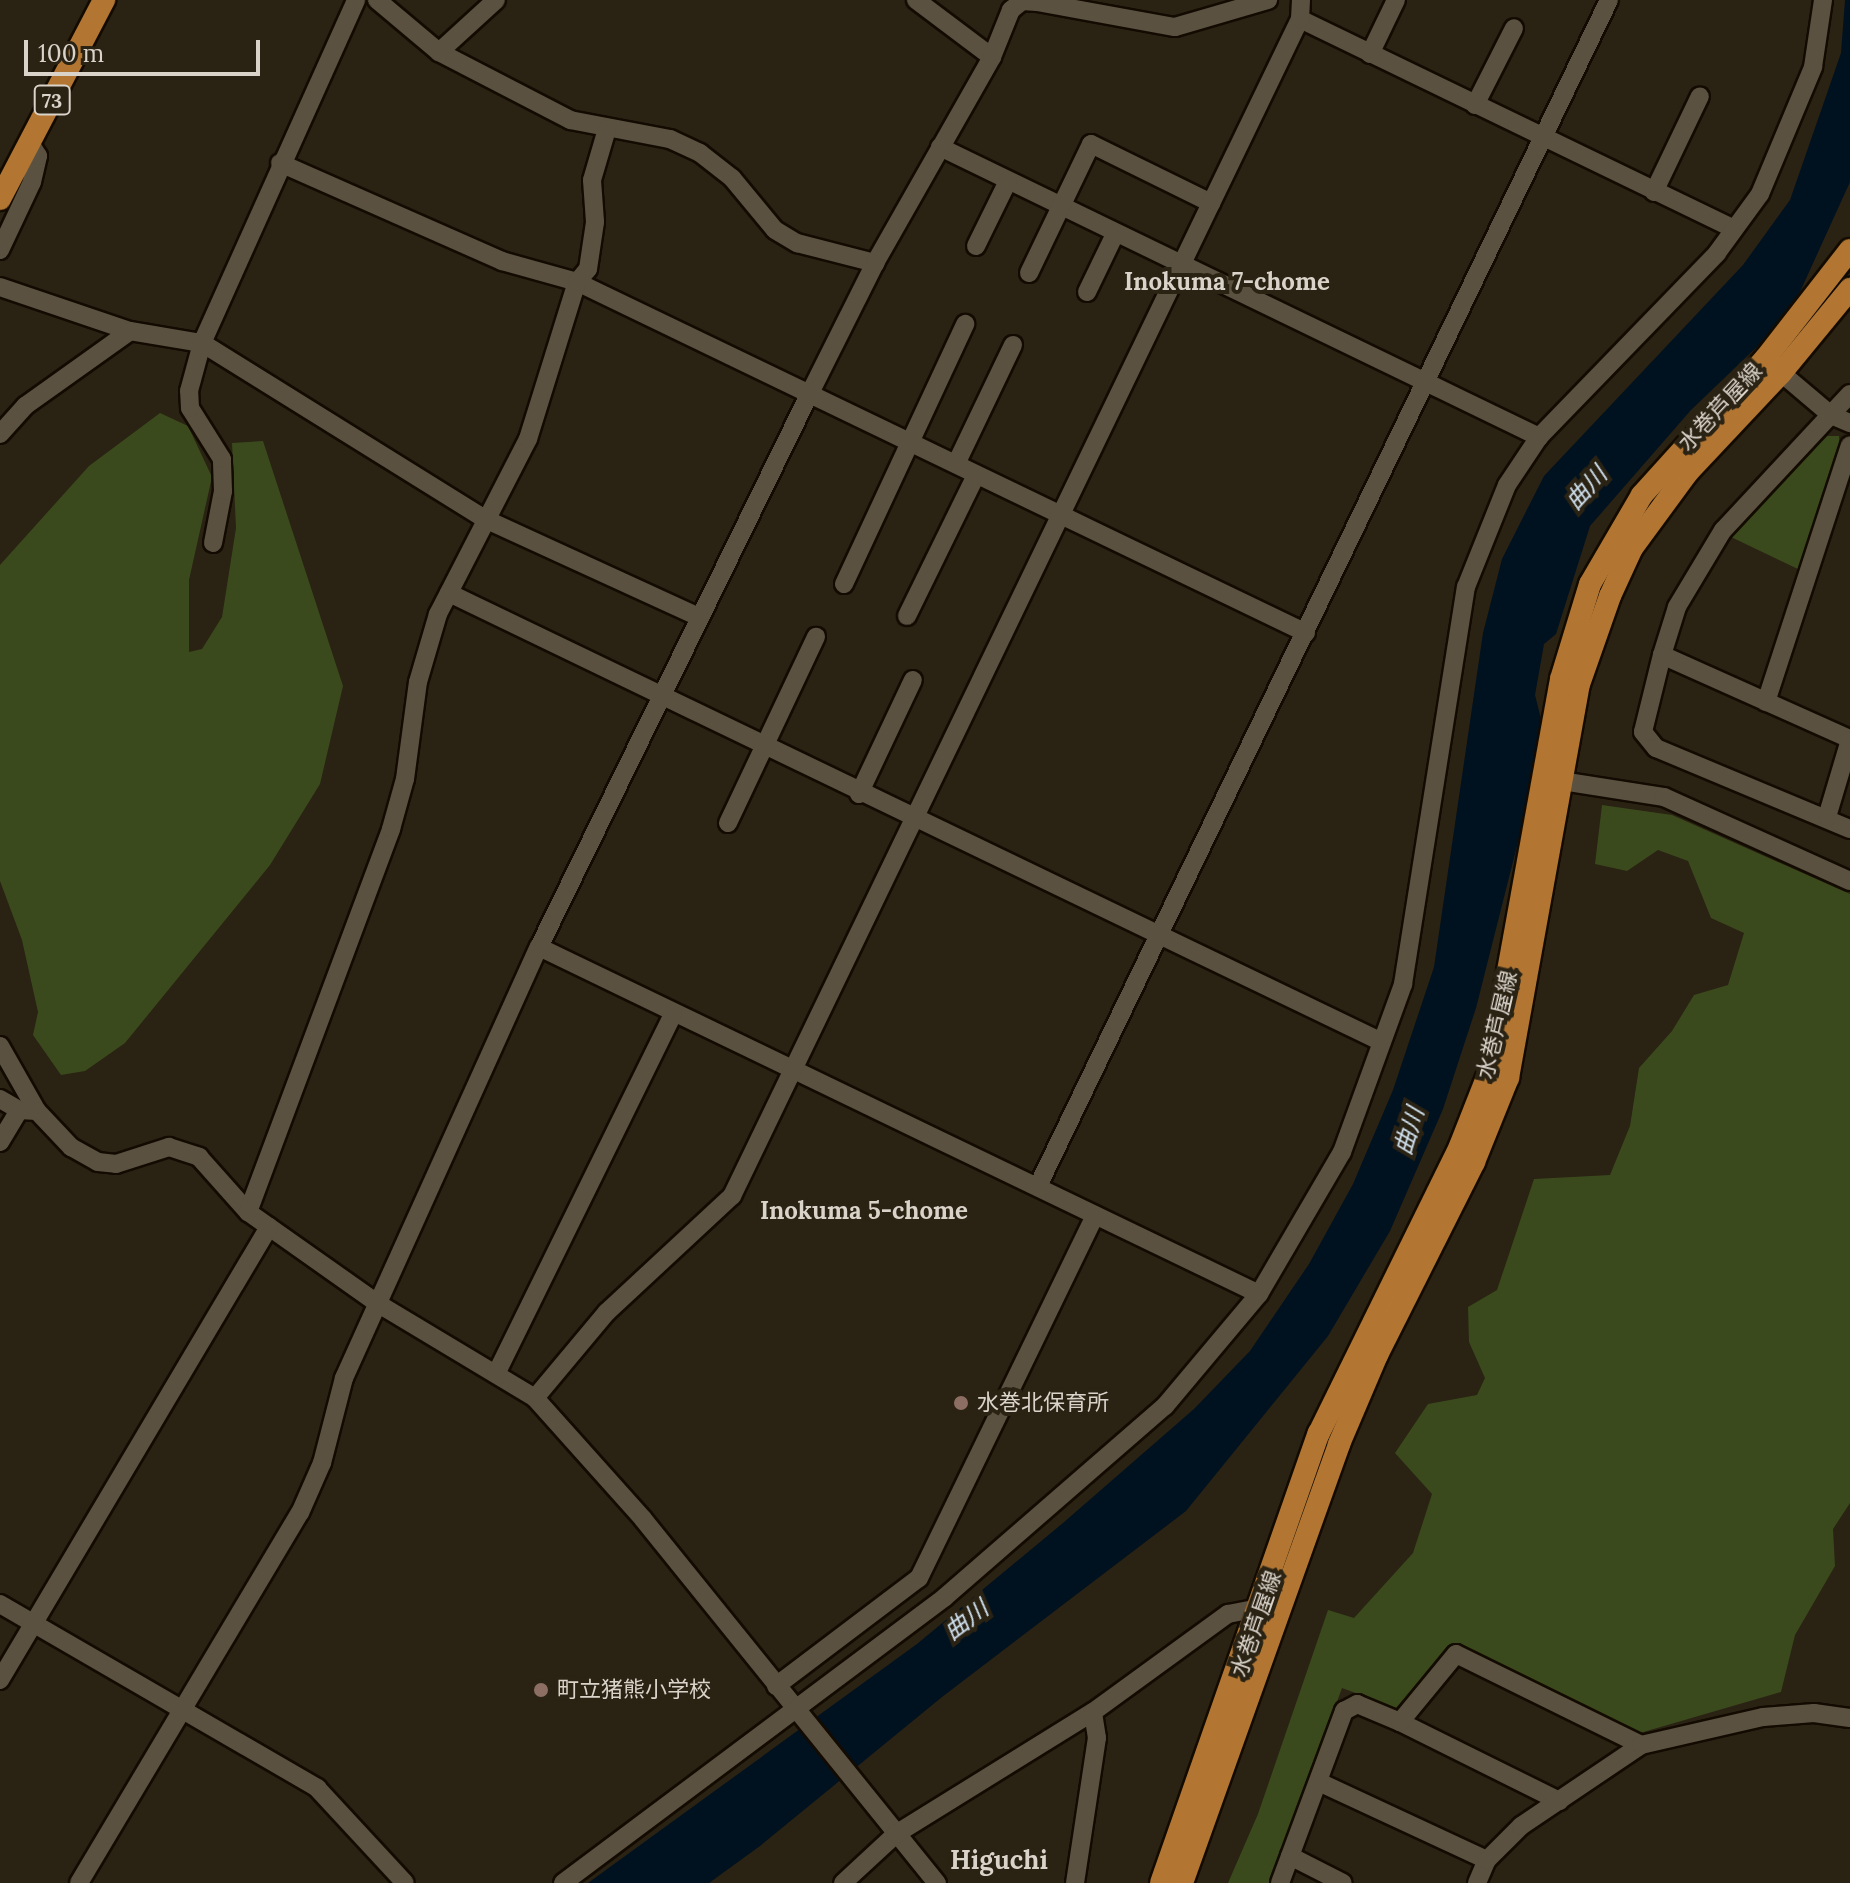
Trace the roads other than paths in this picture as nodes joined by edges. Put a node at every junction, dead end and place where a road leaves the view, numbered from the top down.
1 (104, 0) edge
2 (356, 0) edge
3 (377, 0) edge
4 (496, 0) edge
5 (1268, 0) edge
6 (1301, 0) edge
7 (1396, 0) edge
8 (1609, 0) edge
9 (1823, 0) edge
10 (1029, 1) edge
11 (922, 2) edge
12 (1300, 19) junction
13 (1514, 28) dead end
14 (439, 52) junction
15 (1370, 54) junction
16 (992, 57) junction
17 (1700, 96) dead end
18 (1475, 105) junction
19 (607, 129) junction
20 (1544, 138) junction
21 (30, 143) junction
22 (940, 147) junction
23 (280, 163) junction
24 (1008, 181) junction
25 (1654, 192) junction
26 (0, 199) edge
27 (1211, 203) junction
28 (1061, 207) junction
29 (1734, 229) junction
30 (1115, 234) junction
31 (976, 246) dead end
32 (0, 250) edge
33 (1850, 250) edge
34 (875, 263) junction
35 (1182, 265) junction
36 (1029, 273) dead end
37 (577, 282) junction
38 (0, 287) edge
39 (1850, 289) edge
40 (1087, 292) dead end
41 (965, 324) dead end
42 (130, 331) junction
43 (202, 343) junction
44 (1013, 345) dead end
45 (1773, 366) junction
46 (1425, 385) junction
47 (1850, 394) edge
48 (809, 395) junction
49 (1831, 415) junction
50 (1850, 423) edge
51 (0, 434) edge
52 (1539, 437) junction
53 (909, 442) junction
54 (1850, 445) edge
55 (956, 464) junction
56 (976, 475) junction
57 (1061, 515) junction
58 (485, 519) junction
59 (213, 543) dead end
60 (844, 584) dead end
61 (449, 593) junction
62 (907, 616) dead end
63 (699, 617) junction
64 (1306, 633) junction
65 (816, 637) dead end
66 (1662, 655) junction
67 (913, 680) dead end
68 (662, 696) junction
69 (1766, 702) junction
70 (1850, 740) edge
71 (764, 747) junction
72 (1553, 779) junction
73 (859, 794) junction
74 (1827, 817) junction
75 (915, 819) junction
76 (728, 823) dead end
77 (1850, 829) edge
78 (1850, 881) edge
79 (1157, 936) junction
80 (539, 947) junction
81 (673, 1014) junction
82 (1382, 1042) junction
83 (0, 1046) edge
84 (794, 1071) junction
85 (0, 1099) edge
86 (28, 1111) junction
87 (0, 1142) edge
88 (1038, 1186) junction
89 (248, 1212) junction
90 (1095, 1215) junction
91 (269, 1227) junction
92 (1259, 1294) junction
93 (377, 1303) junction
94 (496, 1374) junction
95 (535, 1398) junction
96 (0, 1604) edge
97 (1272, 1606) junction
98 (33, 1623) junction
99 (0, 1680) edge
100 (776, 1686) junction
101 (795, 1707) junction
102 (182, 1710) junction
103 (1093, 1712) junction
104 (1850, 1718) edge
105 (1400, 1722) junction
106 (1641, 1745) junction
107 (1321, 1783) junction
108 (1559, 1801) junction
109 (896, 1834) junction
110 (1290, 1856) junction
111 (1487, 1860) junction
112 (79, 1883) edge
113 (405, 1883) edge
114 (563, 1883) edge
115 (843, 1883) edge
116 (937, 1883) edge
117 (1075, 1883) edge
118 (1161, 1883) edge
119 (1182, 1883) edge
120 (1280, 1883) edge
121 (1343, 1883) edge
122 (1477, 1883) edge

1 - 21 main road, 73
2 - 23 street
3 - 14 street
4 - 14 street
5 - 10 street
6 - 12 street
7 - 15 street
8 - 20 street
9 - 29 street
10 - 16 street
11 - 16 street
12 - 15 street
12 - 27 street
13 - 18 street
14 - 19 street
15 - 18 street
16 - 22 street
17 - 25 street
18 - 20 street
19 - 34 street
19 - 37 street
20 - 25 street
20 - 46 street
21 - 26 main road, 73
21 - 32 street
22 - 24 street
22 - 34 street
23 - 37 street
23 - 43 street
24 - 28 street
24 - 31 street
25 - 29 street
27 - 28 street
27 - 35 street
28 - 30 street
28 - 36 street
29 - 52 street
30 - 35 street
30 - 40 street
33 - 45 main road, 水巻芦屋線
34 - 48 street
35 - 46 street
35 - 57 street
37 - 48 street
37 - 58 street
38 - 42 street
39 - 45 main road, 水巻芦屋線
41 - 53 street
42 - 43 street
42 - 51 street
43 - 58 street
43 - 59 street
44 - 55 street
45 - 49 street
45 - 72 main road, 水巻芦屋線
46 - 52 street
46 - 64 street
47 - 49 street
48 - 53 street
48 - 63 street
49 - 50 street
49 - 66 street
52 - 82 street
53 - 55 street
53 - 60 street
54 - 69 street
55 - 56 street
56 - 57 street
56 - 62 street
57 - 64 street
57 - 75 street
58 - 61 street
58 - 63 street
61 - 68 street
61 - 89 street
63 - 68 street
64 - 79 street
65 - 71 street
66 - 69 street
66 - 74 street
67 - 73 street
68 - 71 street
68 - 80 street
69 - 70 street
70 - 74 street
71 - 73 street
71 - 76 street
72 - 78 street
72 - 97 main road, 水巻芦屋線
73 - 75 street
74 - 77 street
75 - 79 street
75 - 84 street
79 - 82 street
79 - 88 street
80 - 81 street
80 - 93 street
81 - 84 street
81 - 94 street
82 - 92 street
83 - 86 street
84 - 88 street
84 - 95 street
85 - 86 street
86 - 87 street
86 - 89 street
88 - 90 street
89 - 91 street
90 - 92 street
90 - 100 street
91 - 93 street
91 - 98 street
92 - 101 street
93 - 94 street
93 - 102 street
94 - 95 street
95 - 100 street
96 - 98 street
97 - 103 street
97 - 118 main road, 水巻芦屋線
97 - 119 main road, 水巻芦屋線
98 - 99 street
98 - 102 street
100 - 101 street
101 - 109 street
101 - 114 street
102 - 112 street
102 - 113 street
103 - 109 street
103 - 117 street
104 - 106 street
105 - 106 street
105 - 107 street
105 - 108 street
106 - 108 street
107 - 110 street
107 - 111 street
108 - 111 street
109 - 115 street
109 - 116 street
110 - 120 street
110 - 121 street
111 - 122 street

